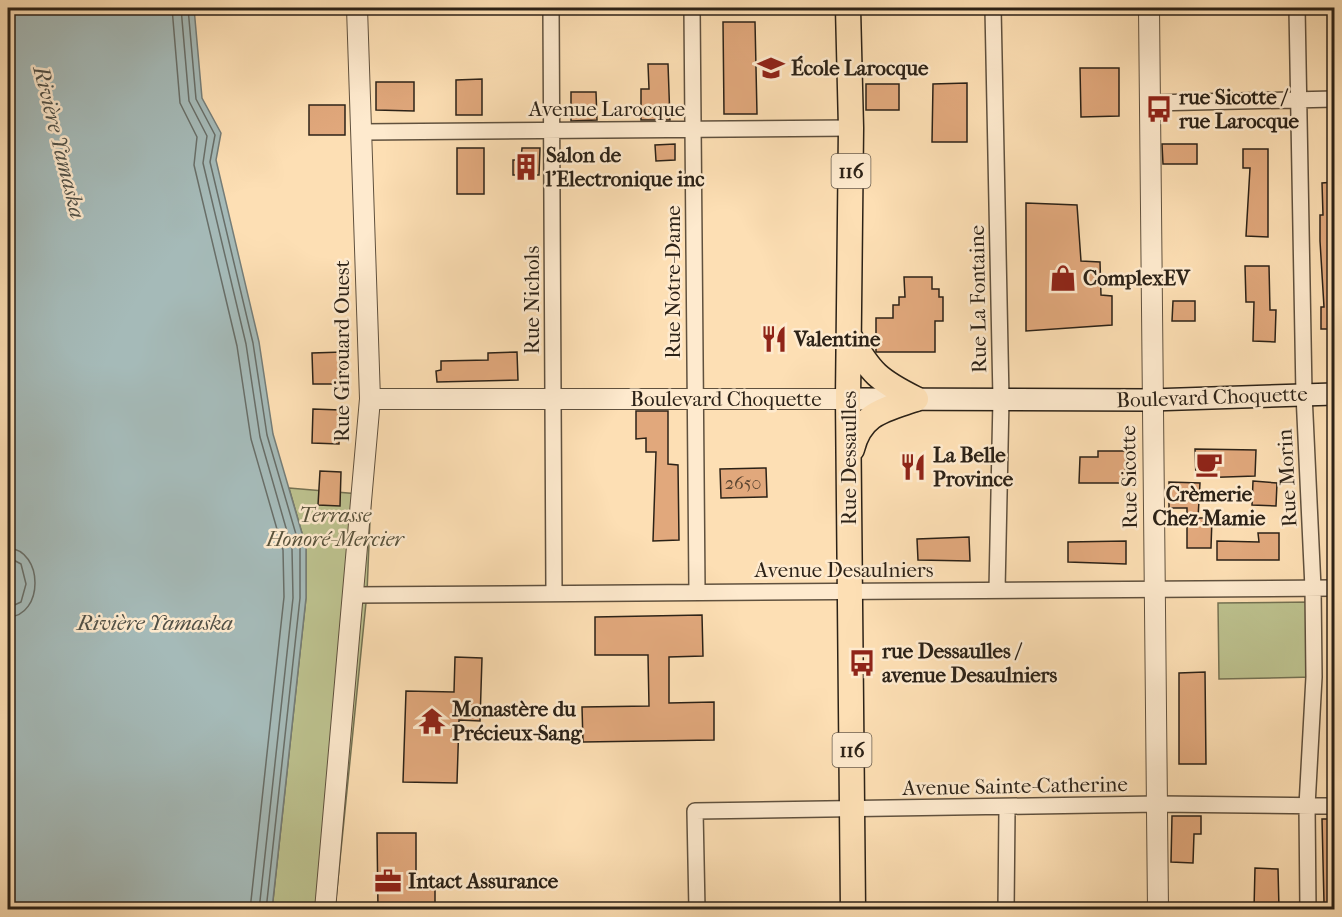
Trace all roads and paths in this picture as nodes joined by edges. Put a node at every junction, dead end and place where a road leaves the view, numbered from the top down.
1 (357, 8) edge
2 (551, 8) edge
3 (692, 8) edge
4 (848, 8) edge
5 (993, 8) edge
6 (1149, 8) edge
7 (1297, 8) edge
8 (1299, 99) junction
9 (1335, 99) edge
10 (1150, 103) junction
11 (851, 128) junction
12 (552, 130) junction
13 (693, 130) junction
14 (363, 132) junction
15 (849, 335) junction
16 (1304, 394) junction
17 (1335, 394) edge
18 (370, 399) junction
19 (553, 399) junction
20 (695, 399) junction
21 (848, 399) junction
22 (916, 399) junction
23 (1001, 399) junction
24 (1151, 400) junction
25 (849, 459) junction
26 (1313, 588) junction
27 (1335, 588) edge
28 (1154, 589) junction
29 (997, 590) junction
30 (850, 591) junction
31 (697, 592) junction
32 (554, 593) junction
33 (354, 595) junction
34 (1158, 804) junction
35 (1307, 806) junction
36 (1335, 806) edge
37 (852, 808) junction
38 (1007, 808) junction
39 (325, 909) edge
40 (697, 909) edge
41 (853, 909) edge
42 (1006, 909) edge
43 (1158, 909) edge
44 (1308, 909) edge

1 - 14 street, Rue Girouard Ouest
2 - 12 street, Rue Nichols
3 - 13 street, Rue Notre-Dame
4 - 11 main road, Rue Dessaulles / 116
5 - 23 street, Rue La Fontaine
6 - 10 street, Rue Sicotte
7 - 8 street, Rue Morin
8 - 9 street
8 - 10 street
8 - 16 street, Rue Morin
10 - 24 street, Rue Sicotte
11 - 13 street, Avenue Larocque
11 - 15 main road, Rue Dessaulles / 116
12 - 13 street, Avenue Larocque
12 - 14 street, Avenue Larocque
12 - 19 street, Rue Nichols
13 - 20 street, Rue Notre-Dame
14 - 18 street, Rue Girouard Ouest
15 - 21 main road, Rue Dessaulles / 116
15 - 22 main road
16 - 17 main road, Boulevard Choquette
16 - 24 main road, Boulevard Choquette
16 - 26 street, Rue Morin
18 - 19 street, Boulevard Choquette
18 - 33 street, Rue Girouard Ouest
19 - 20 street, Boulevard Choquette
19 - 32 street, Rue Nichols
20 - 21 street, Boulevard Choquette
20 - 31 street, Rue Notre-Dame
21 - 22 main road, Boulevard Choquette
21 - 25 main road, Rue Dessaulles / 116
22 - 23 main road, Boulevard Choquette
22 - 25 main road
23 - 24 main road, Boulevard Choquette
23 - 29 street, Rue La Fontaine
24 - 28 street, Rue Sicotte
25 - 30 main road, Rue Dessaulles / 116
26 - 27 street, Avenue Desaulniers
26 - 28 street, Avenue Desaulniers
26 - 35 street, Rue Morin
28 - 29 street, Avenue Desaulniers
28 - 34 street, Rue Sicotte
29 - 30 street, Avenue Desaulniers
30 - 31 street, Avenue Desaulniers
30 - 37 main road, Rue Dessaulles / 116
31 - 32 street, Avenue Desaulniers
32 - 33 street, Avenue Desaulniers
33 - 39 street, Rue Girouard Ouest
34 - 35 street, Avenue Sainte-Catherine
34 - 38 street, Avenue Sainte-Catherine
34 - 43 street, Rue Sicotte
35 - 36 street, Avenue Sainte-Catherine
35 - 44 street, Rue Morin
37 - 38 street, Avenue Sainte-Catherine
37 - 40 street, Avenue Sainte-Catherine
37 - 41 main road, Rue Dessaulles / 116
38 - 42 street

